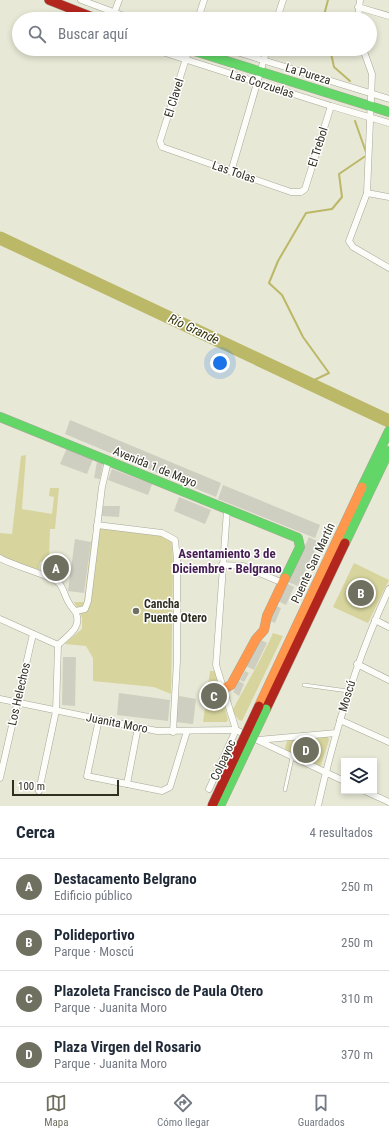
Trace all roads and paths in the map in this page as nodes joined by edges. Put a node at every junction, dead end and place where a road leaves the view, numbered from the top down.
1 (49, 0) edge
2 (81, 0) edge
3 (119, 0) edge
4 (204, 0) edge
5 (283, 0) edge
6 (360, 0) edge
7 (358, 7) junction
8 (79, 12) edge
9 (106, 12) edge
10 (115, 12) edge
11 (200, 12) edge
12 (279, 12) edge
13 (358, 12) edge
14 (375, 12) edge
15 (377, 13) edge
16 (389, 16) edge
17 (174, 56) edge
18 (187, 56) edge
19 (210, 56) edge
20 (248, 56) edge
21 (265, 56) edge
22 (366, 56) edge
23 (186, 60) junction
24 (263, 61) junction
25 (260, 72) junction
26 (257, 82) junction
27 (372, 94) junction
28 (389, 99) edge
29 (331, 106) junction
30 (372, 107) junction
31 (389, 112) edge
32 (371, 118) junction
33 (389, 123) edge
34 (162, 147) joint
35 (231, 172) junction
36 (305, 188) joint
37 (367, 193) junction
38 (389, 197) edge
39 (389, 268) edge
40 (0, 417) edge
41 (389, 431) edge
42 (389, 450) edge
43 (108, 461) junction
44 (226, 510) junction
45 (97, 525) junction
46 (341, 542) junction
47 (0, 558) edge
48 (222, 565) junction
49 (283, 582) junction
50 (389, 589) edge
51 (76, 611) junction
52 (0, 619) edge
53 (375, 620) junction
54 (389, 627) edge
55 (33, 634) junction
56 (58, 645) junction
57 (357, 664) junction
58 (389, 680) edge
59 (304, 685) dead end
60 (223, 689) junction
61 (348, 692) junction
62 (0, 699) edge
63 (17, 703) junction
64 (262, 708) junction
65 (56, 711) junction
66 (99, 719) junction
67 (340, 720) junction
68 (138, 727) junction
69 (236, 730) junction
70 (187, 731) junction
71 (173, 732) junction
72 (336, 733) junction
73 (258, 740) junction
74 (389, 742) edge
75 (292, 758) junction
76 (325, 773) junction
77 (0, 778) edge
78 (341, 780) edge
79 (127, 784) junction
80 (209, 789) dead end
81 (285, 790) dead end
82 (39, 791) dead end
83 (372, 794) edge
84 (389, 802) edge
85 (212, 806) edge
86 (220, 806) edge
87 (318, 806) edge

1 - 8 main road
2 - 9 street
3 - 10 street
4 - 11 street
5 - 12 street
6 - 7 street
7 - 13 street
7 - 14 street
15 - 16 street
17 - 23 street, Las Corzuelas
18 - 23 street, El Clavel
19 - 25 main road
20 - 24 street, La Pureza
21 - 24 street
22 - 27 street
23 - 26 street, Las Corzuelas
23 - 34 street, El Clavel
24 - 25 street
24 - 27 street, La Pureza
25 - 26 street
25 - 30 main road
26 - 29 street, Las Corzuelas
26 - 35 street
27 - 28 street, La Pureza
27 - 30 street
29 - 32 street, Las Corzuelas
29 - 36 street, El Trebol
30 - 31 main road
30 - 32 street
32 - 33 street, Las Corzuelas
32 - 37 street
34 - 35 street, Las Tolas
35 - 36 street, Las Tolas
37 - 38 street
37 - 39 street
40 - 43 main road, Avenida 1 de Mayo
41 - 46 main road, Puente San Martín
42 - 46 main road, Puente San Martín
43 - 44 main road, Avenida 1 de Mayo
43 - 45 street
44 - 48 street
44 - 49 main road, Avenida 1 de Mayo
45 - 51 street
45 - 71 street
46 - 64 main road, Puente San Martín
47 - 51 street
48 - 49 street
48 - 60 street
49 - 60 main road
50 - 53 street, Moscú
51 - 56 street
52 - 55 street
53 - 54 street
53 - 57 street, Moscú
55 - 56 street
55 - 63 street, Los Helechos
56 - 65 street
57 - 58 street
57 - 61 street, Moscú
59 - 61 lane
60 - 69 street
61 - 67 street, Moscú
62 - 63 street, Juanita Moro
63 - 65 street, Juanita Moro
63 - 77 street, Los Helechos
64 - 85 main road, bridge
64 - 86 main road, bridge
65 - 66 street, Juanita Moro
65 - 82 street
66 - 68 street, Juanita Moro
66 - 79 street
67 - 72 street, Moscú
67 - 74 street
68 - 71 street, Juanita Moro
68 - 79 street
69 - 70 street, Juanita Moro
69 - 73 street
69 - 80 street, Colpayoc
70 - 71 street, Juanita Moro
70 - 79 street
72 - 73 street
72 - 76 street, Moscú
73 - 75 street
75 - 76 street
75 - 81 lane
76 - 78 street
76 - 87 street, Moscú
83 - 84 street

